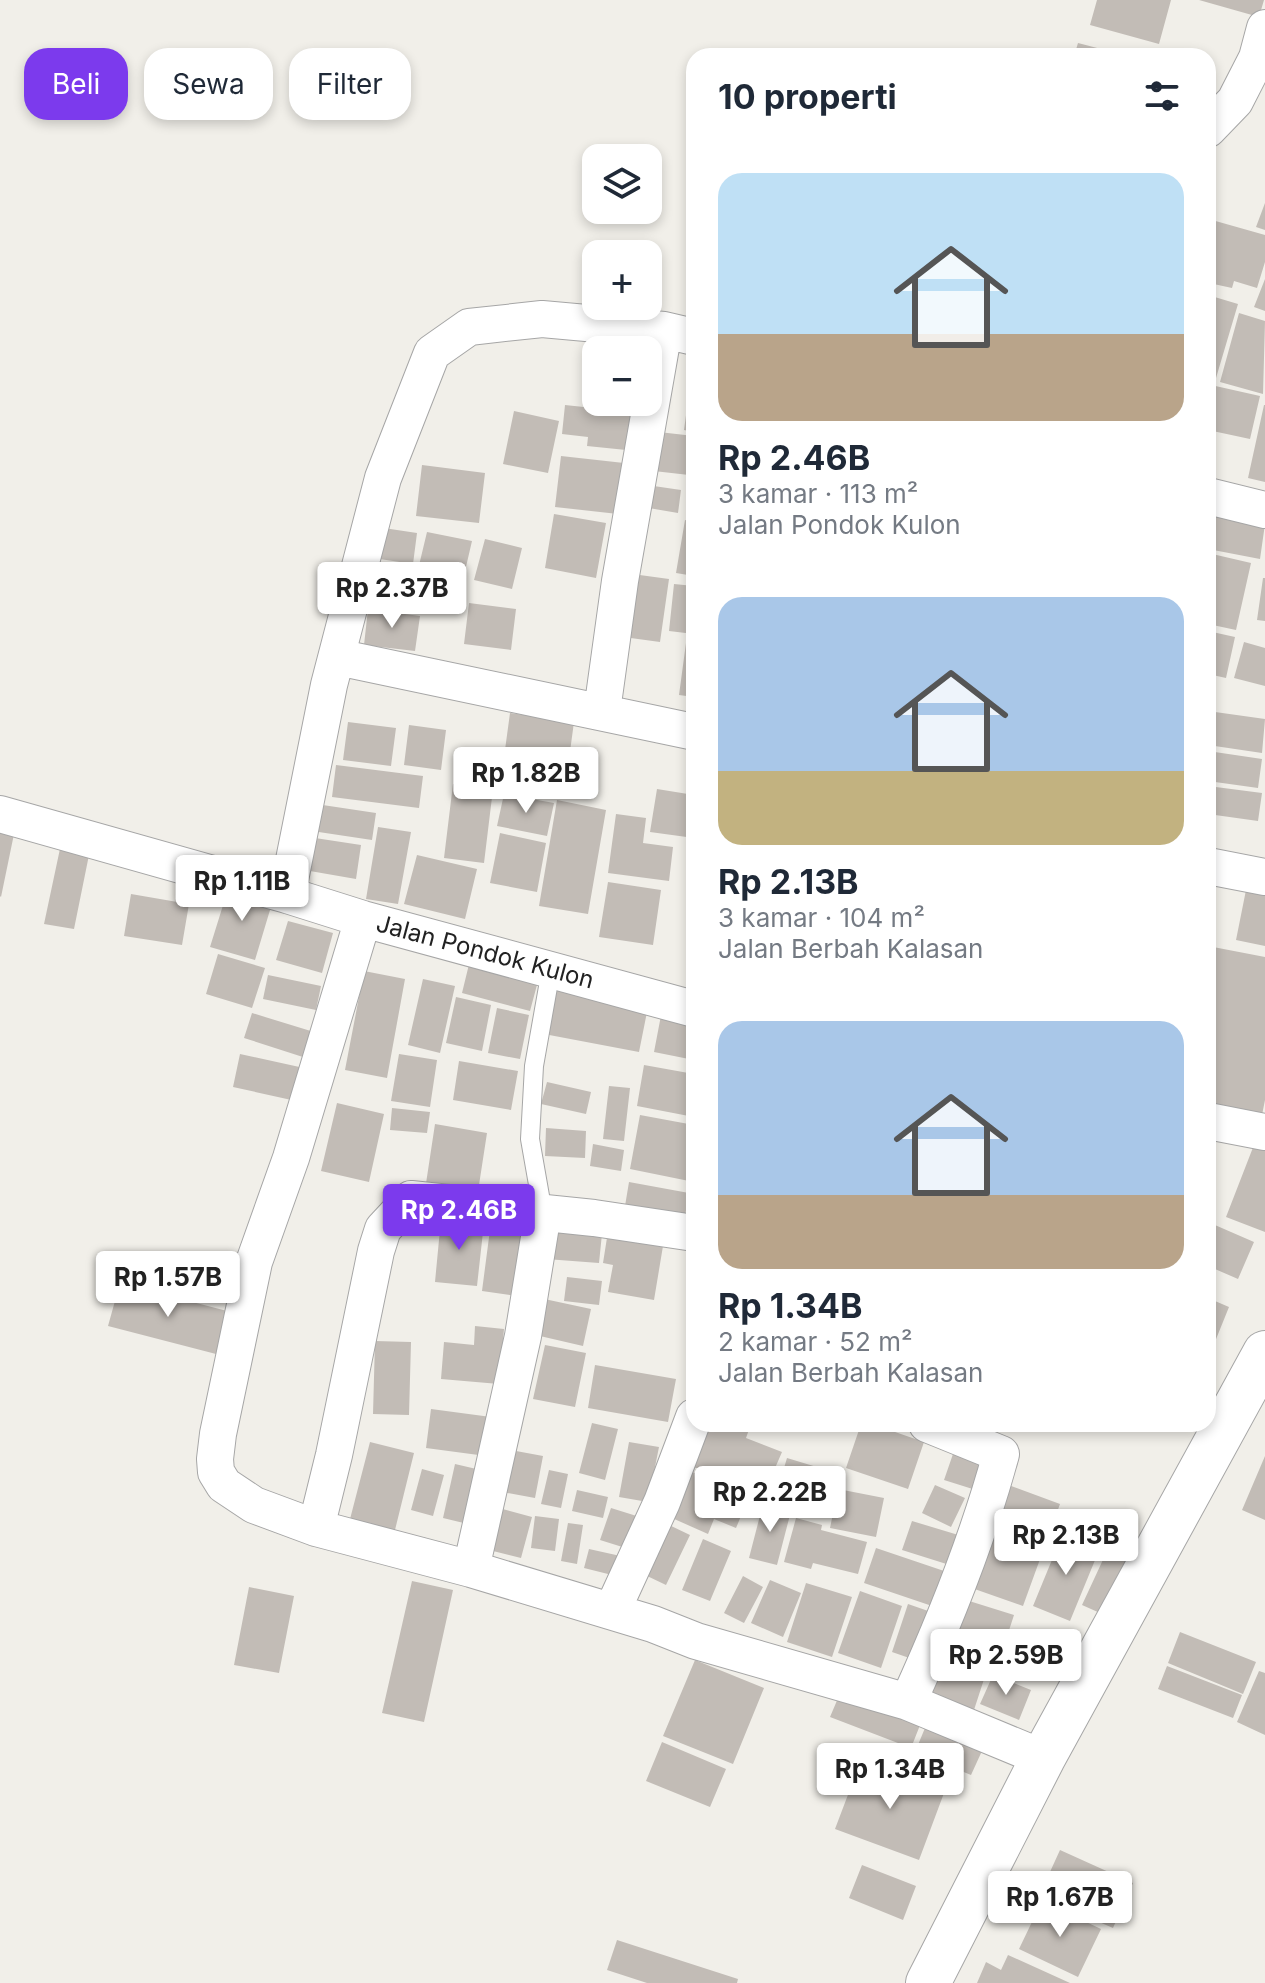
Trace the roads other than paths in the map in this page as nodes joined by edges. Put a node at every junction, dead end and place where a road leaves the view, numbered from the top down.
1 (1265, 28) edge
2 (1216, 121) edge
3 (679, 333) edge
4 (1216, 498) edge
5 (1265, 510) edge
6 (337, 657) junction
7 (602, 711) junction
8 (686, 730) edge
9 (0, 814) edge
10 (1216, 868) edge
11 (1265, 877) edge
12 (287, 895) junction
13 (363, 919) junction
14 (551, 970) junction
15 (686, 1007) edge
16 (1216, 1123) edge
17 (1265, 1132) edge
18 (543, 1213) junction
19 (686, 1232) edge
20 (1265, 1353) edge
21 (688, 1432) edge
22 (947, 1432) edge
23 (316, 1528) junction
24 (471, 1569) junction
25 (612, 1611) junction
26 (908, 1702) junction
27 (1043, 1758) junction
28 (928, 1983) edge

1 - 2 street
3 - 6 street
3 - 7 street
4 - 5 street
6 - 7 street
6 - 12 street
7 - 8 street
9 - 12 street, Jalan Pondok Kulon
10 - 11 street
12 - 13 street, Jalan Pondok Kulon
13 - 14 street, Jalan Pondok Kulon
13 - 23 street
14 - 15 street, Jalan Pondok Kulon
14 - 18 lane
16 - 17 street
18 - 19 street
18 - 23 street
18 - 24 street
20 - 27 street
21 - 25 street
22 - 26 street
23 - 24 street
24 - 25 street
25 - 26 street
26 - 27 street
27 - 28 street

